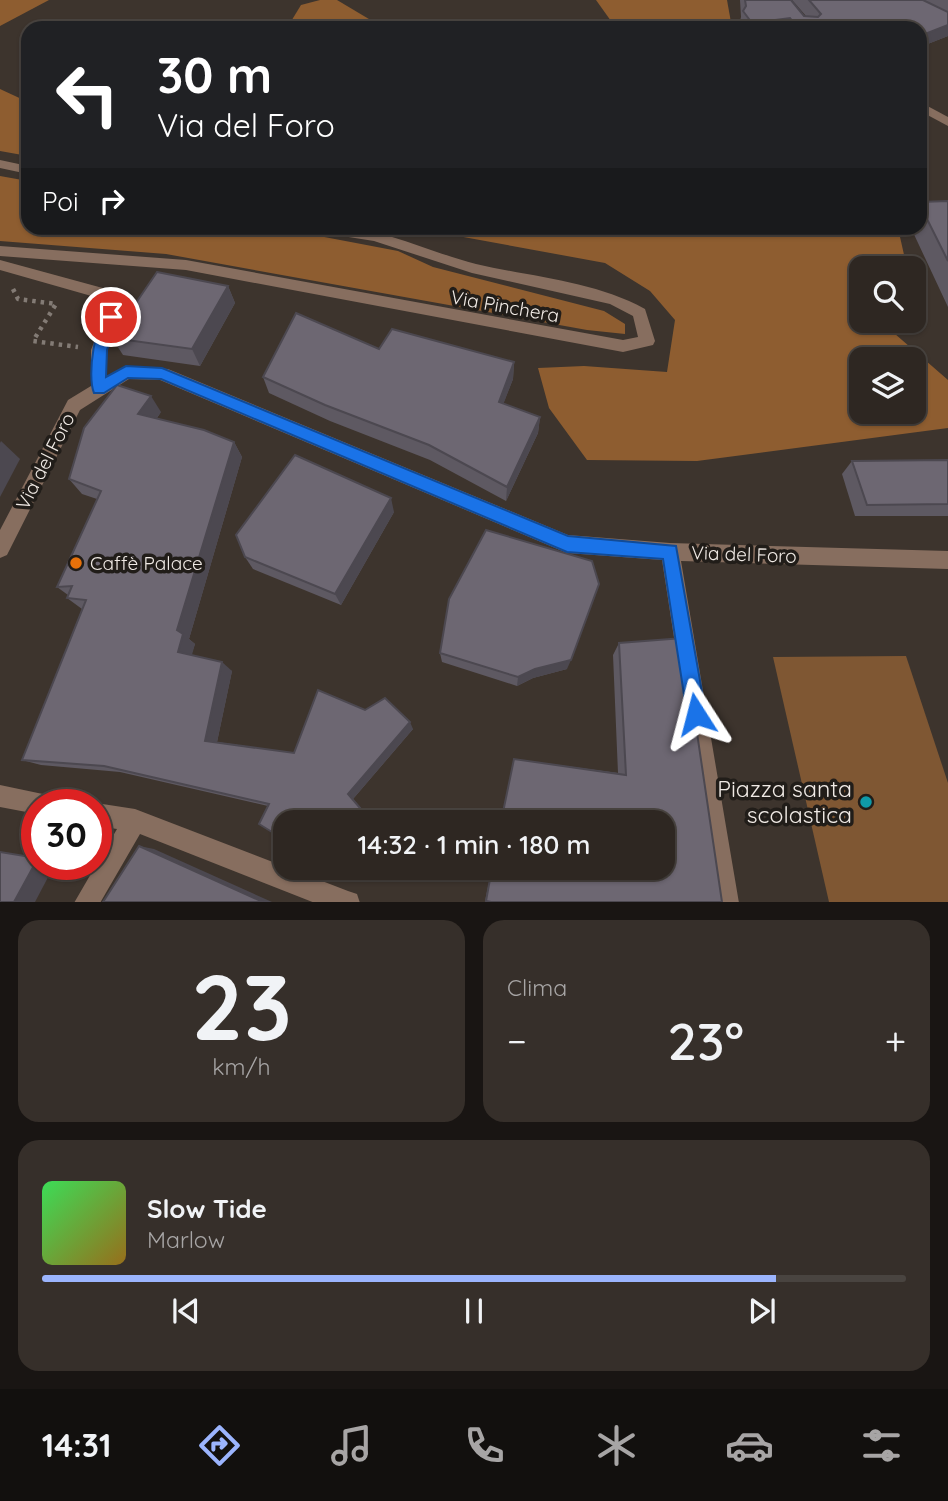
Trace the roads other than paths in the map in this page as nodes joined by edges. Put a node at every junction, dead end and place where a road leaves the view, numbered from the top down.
1 (927, 110) edge
2 (948, 122) edge
3 (0, 164) edge
4 (21, 168) edge
5 (368, 235) edge
6 (0, 251) edge
7 (0, 265) edge
8 (99, 389) junction
9 (0, 548) edge
10 (670, 552) junction
11 (948, 560) edge
12 (0, 796) edge
13 (21, 800) edge
14 (112, 817) edge
15 (135, 821) junction
16 (86, 902) edge
17 (348, 902) edge
18 (727, 902) edge

1 - 2 street
3 - 4 street
5 - 6 street, Via Pinchera
7 - 8 street
8 - 9 street, Via del Foro
8 - 10 street, Via del Foro
10 - 11 street, Via del Foro
10 - 18 street
12 - 13 street
14 - 15 street
15 - 16 street
15 - 17 street

